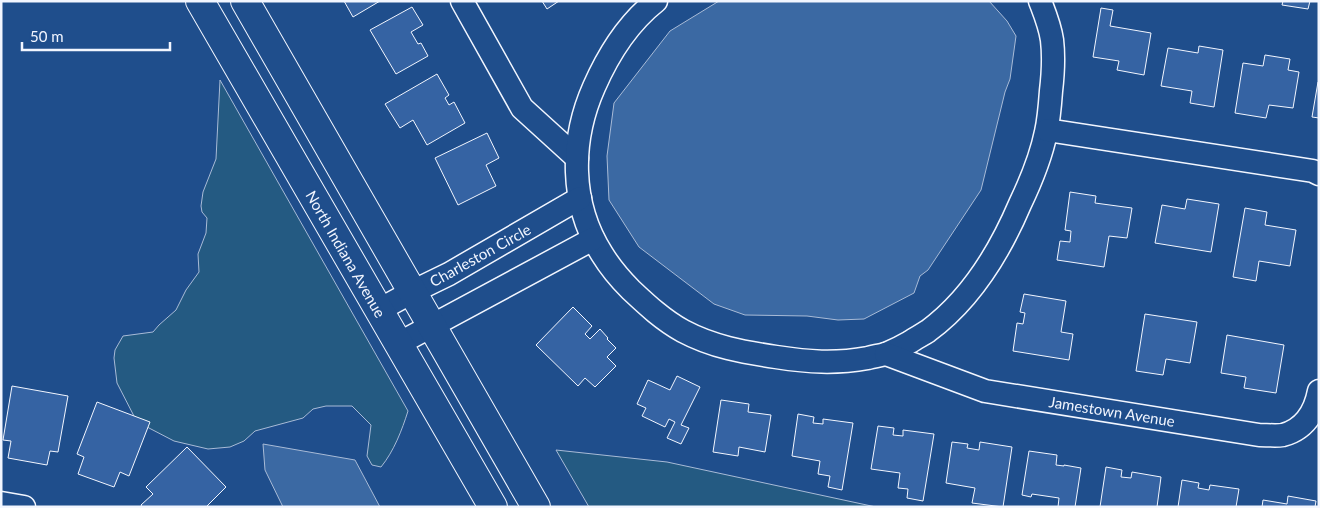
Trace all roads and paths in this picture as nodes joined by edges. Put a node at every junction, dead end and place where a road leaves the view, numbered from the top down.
1 (200, 1) edge
2 (245, 1) edge
3 (462, 1) edge
4 (656, 1) edge
5 (1040, 1) edge
6 (1047, 130) junction
7 (577, 158) junction
8 (1319, 174) edge
9 (580, 198) junction
10 (593, 239) junction
11 (412, 292) junction
12 (379, 310) junction
13 (432, 326) junction
14 (398, 344) junction
15 (886, 354) junction
16 (1319, 391) edge
17 (1, 503) edge
18 (24, 507) edge
19 (493, 507) edge
20 (536, 507) edge

1 - 12 main road, North Indiana Avenue
2 - 11 main road
3 - 7 street
4 - 7 street
5 - 6 street
6 - 8 street
6 - 15 street
7 - 9 street
9 - 10 street
9 - 11 street, Charleston Circle
10 - 13 street
10 - 15 street
11 - 12 street, Charleston Circle
11 - 13 main road
12 - 14 main road, North Indiana Avenue
13 - 14 street
13 - 20 main road
14 - 19 main road, North Indiana Avenue
15 - 16 street, Jamestown Avenue
17 - 18 street

